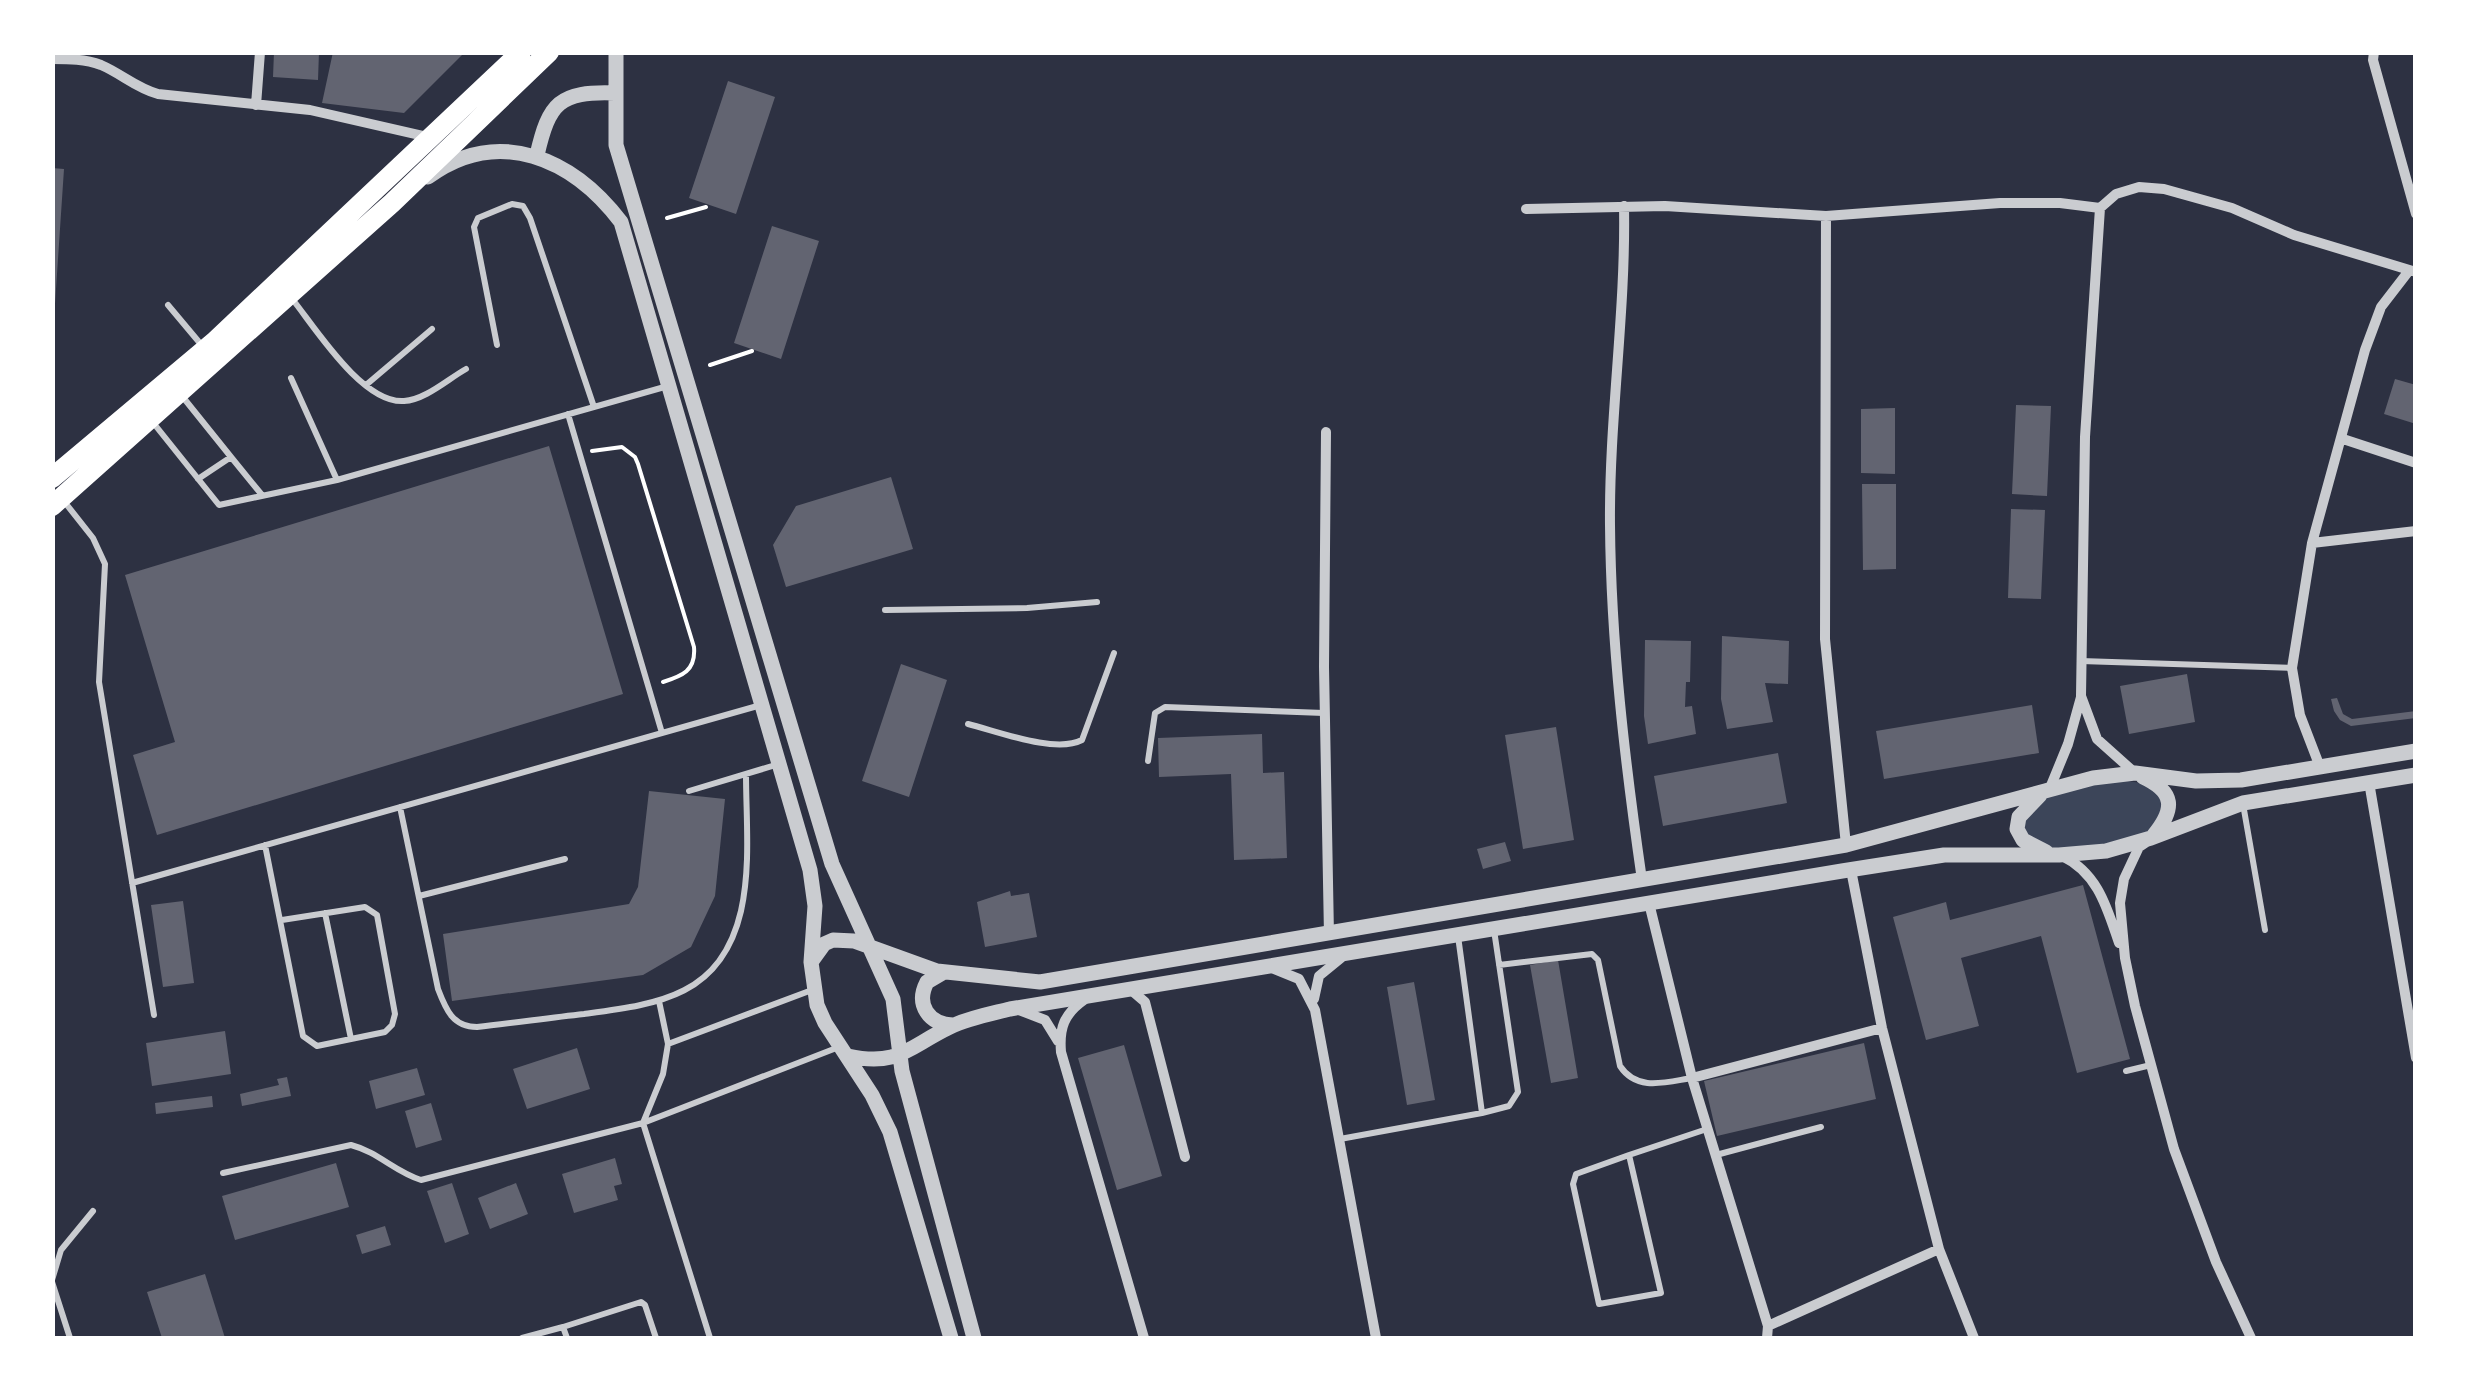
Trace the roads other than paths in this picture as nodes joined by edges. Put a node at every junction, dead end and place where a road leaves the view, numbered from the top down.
1 (260, 52) edge
2 (521, 52) edge
3 (549, 52) edge
4 (616, 52) edge
5 (2374, 52) edge
6 (52, 59) edge
7 (615, 93) junction
8 (256, 105) junction
9 (428, 138) junction
10 (537, 155) junction
11 (392, 202) junction
12 (1624, 206) junction
13 (2100, 208) junction
14 (1526, 209) dead end
15 (2416, 214) edge
16 (1826, 216) junction
17 (2412, 272) edge
18 (289, 295) junction
19 (168, 305) dead end
20 (432, 328) dead end
21 (497, 344) dead end
22 (205, 349) junction
23 (466, 369) dead end
24 (291, 378) dead end
25 (366, 385) junction
26 (669, 386) junction
27 (180, 393) junction
28 (594, 408) junction
29 (568, 414) junction
30 (150, 419) junction
31 (1326, 432) dead end
32 (2343, 439) junction
33 (231, 457) junction
34 (2416, 464) edge
35 (52, 478) edge
36 (198, 479) junction
37 (337, 480) junction
38 (262, 496) junction
39 (57, 503) edge
40 (2416, 531) edge
41 (2312, 544) junction
42 (1097, 602) dead end
43 (884, 610) dead end
44 (1114, 653) dead end
45 (2080, 661) junction
46 (2292, 668) junction
47 (2081, 696) junction
48 (762, 704) junction
49 (1325, 713) junction
50 (968, 724) dead end
51 (662, 733) junction
52 (2416, 751) edge
53 (1148, 761) dead end
54 (780, 764) junction
55 (2320, 767) junction
56 (2135, 773) junction
57 (746, 774) junction
58 (2416, 774) edge
59 (2369, 782) junction
60 (2049, 789) junction
61 (689, 791) dead end
62 (2243, 803) junction
63 (400, 807) junction
64 (2151, 838) junction
65 (265, 845) junction
66 (1846, 846) junction
67 (2059, 855) junction
68 (565, 859) dead end
69 (1851, 870) junction
70 (1642, 880) junction
71 (132, 883) junction
72 (419, 896) junction
73 (1649, 903) junction
74 (325, 913) junction
75 (282, 920) junction
76 (1494, 929) junction
77 (2265, 930) dead end
78 (1329, 934) junction
79 (1458, 934) junction
80 (866, 944) junction
81 (1355, 952) junction
82 (2124, 958) junction
83 (811, 962) junction
84 (1266, 966) junction
85 (1499, 966) junction
86 (944, 972) junction
87 (1155, 985) junction
88 (814, 989) junction
89 (1130, 989) junction
90 (1096, 995) junction
91 (659, 1002) junction
92 (1146, 1002) junction
93 (1010, 1009) junction
94 (1315, 1010) junction
95 (154, 1015) dead end
96 (953, 1025) junction
97 (1882, 1028) junction
98 (351, 1039) junction
99 (668, 1044) junction
100 (844, 1051) junction
101 (1062, 1052) junction
102 (901, 1056) junction
103 (2416, 1058) edge
104 (2151, 1066) junction
105 (2126, 1072) dead end
106 (1692, 1078) junction
107 (1482, 1114) junction
108 (643, 1123) junction
109 (1821, 1126) dead end
110 (1707, 1129) junction
111 (1340, 1139) junction
112 (1630, 1155) junction
113 (1715, 1155) junction
114 (1185, 1157) dead end
115 (223, 1173) dead end
116 (93, 1211) dead end
117 (1939, 1250) junction
118 (52, 1281) edge
119 (563, 1328) junction
120 (1767, 1332) edge
121 (70, 1338) edge
122 (522, 1338) edge
123 (566, 1338) edge
124 (656, 1338) edge
125 (710, 1338) edge
126 (951, 1338) edge
127 (974, 1338) edge
128 (1144, 1338) edge
129 (1376, 1338) edge
130 (1974, 1338) edge
131 (2251, 1338) edge

1 - 8 street
2 - 9 main road
3 - 11 main road
4 - 7 street
5 - 15 street
6 - 8 street
7 - 10 street
7 - 80 street
8 - 9 street
9 - 22 main road
10 - 11 street
10 - 26 street
11 - 18 main road
12 - 14 street
12 - 16 street
12 - 70 street
13 - 16 street
13 - 17 street
13 - 45 street
16 - 66 street
17 - 32 street
18 - 25 lane
18 - 27 main road
19 - 22 lane
20 - 25 lane
21 - 28 lane
22 - 35 main road
23 - 25 lane
24 - 37 lane
26 - 28 lane
26 - 48 street
27 - 30 main road
27 - 33 lane
28 - 29 lane
29 - 37 lane
29 - 51 lane
30 - 36 lane
30 - 39 main road
31 - 49 street
32 - 34 street
32 - 41 street
33 - 36 lane
33 - 38 lane
36 - 38 lane
37 - 38 lane
39 - 71 lane
40 - 41 street
41 - 46 street
42 - 43 lane
44 - 50 lane
45 - 46 lane
45 - 47 street
46 - 55 street
47 - 56 street
47 - 60 street
48 - 51 lane
48 - 54 street
49 - 53 lane
49 - 78 street
51 - 63 lane
52 - 55 street
54 - 57 lane
54 - 83 street
55 - 56 street
56 - 60 street
56 - 64 street
57 - 61 lane
57 - 91 lane
58 - 59 street
59 - 62 street
59 - 103 street
60 - 66 street
60 - 67 street
62 - 64 street
62 - 77 lane
63 - 65 lane
63 - 72 lane
64 - 67 street
64 - 82 street
65 - 71 lane
65 - 75 lane
66 - 70 street
67 - 69 street
67 - 82 street
68 - 72 lane
69 - 73 street
69 - 97 street
70 - 78 street
71 - 95 lane
72 - 91 lane
73 - 76 street
73 - 106 street
74 - 75 lane
74 - 98 lane
74 - 98 lane
75 - 98 lane
76 - 79 street
76 - 85 lane
78 - 86 street
79 - 81 street
79 - 107 lane
80 - 83 street
80 - 86 street
80 - 102 street
81 - 84 street
81 - 94 street
82 - 104 street
83 - 88 street
84 - 87 street
84 - 94 street
85 - 106 lane
85 - 107 lane
86 - 96 street
87 - 89 street
87 - 92 street
88 - 99 lane
88 - 100 street
89 - 90 street
89 - 92 street
90 - 93 street
90 - 101 street
91 - 99 lane
92 - 114 street
93 - 96 street
93 - 101 street
94 - 111 street
96 - 102 street
97 - 106 street
97 - 117 street
99 - 108 lane
100 - 102 street
100 - 108 lane
100 - 126 street
101 - 128 street
102 - 127 street
104 - 105 lane
104 - 131 street
106 - 110 street
107 - 111 lane
108 - 115 lane
108 - 125 lane
109 - 113 lane
110 - 112 lane
110 - 113 street
111 - 129 street
112 - 112 lane
113 - 120 street
116 - 118 lane
117 - 120 street
117 - 130 street
118 - 121 lane
119 - 122 lane
119 - 123 lane
119 - 124 lane

